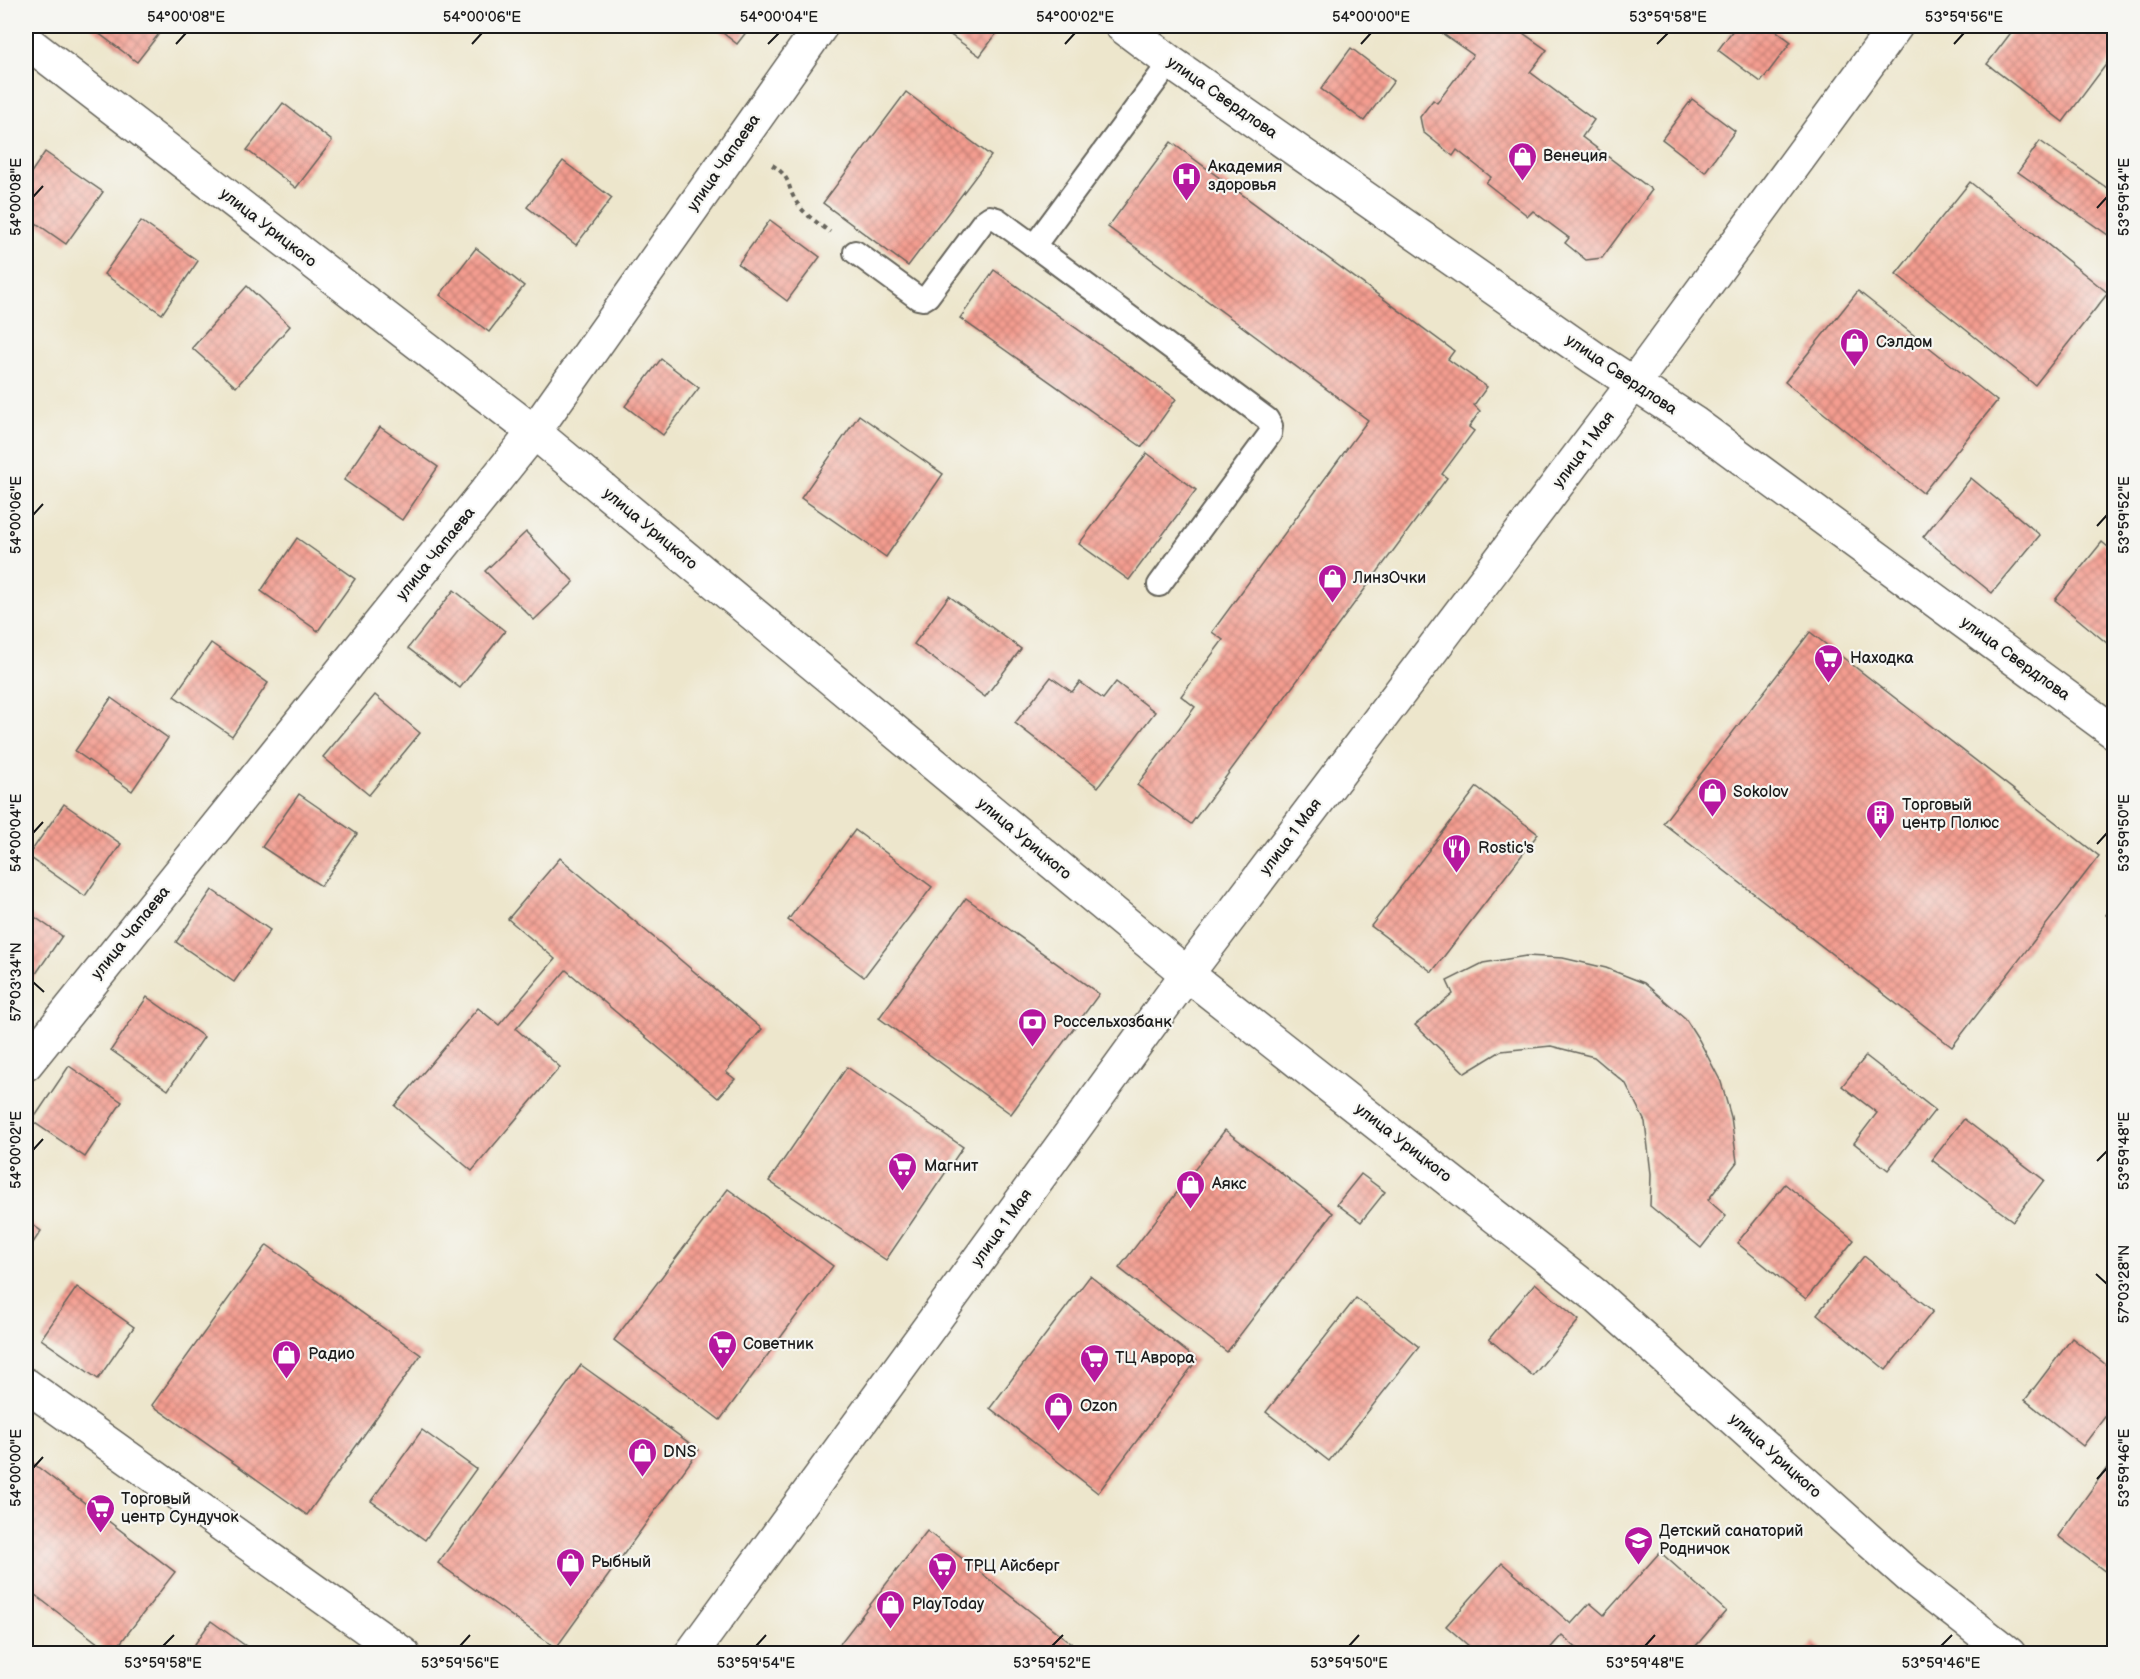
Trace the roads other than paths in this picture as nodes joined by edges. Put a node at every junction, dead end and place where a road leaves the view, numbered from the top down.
1 (821, 26) edge
2 (1122, 26) edge
3 (1896, 26) edge
4 (26, 41) edge
5 (1170, 62) junction
6 (1034, 246) junction
7 (855, 252) dead end
8 (1634, 383) junction
9 (534, 432) junction
10 (1159, 585) dead end
11 (2115, 732) edge
12 (1187, 975) junction
13 (26, 1064) edge
14 (26, 1385) edge
15 (403, 1653) edge
16 (691, 1653) edge
17 (2009, 1653) edge

1 - 9 street, улица Чапаева
2 - 5 street, улица Свердлова
3 - 8 street, улица 1 Мая
4 - 9 street, улица Урицкого
5 - 6 lane
5 - 8 street, улица Свердлова
6 - 7 lane
6 - 10 lane
8 - 11 street, улица Свердлова
8 - 12 street, улица 1 Мая
9 - 12 street, улица Урицкого
9 - 13 street, улица Чапаева
12 - 16 street, улица 1 Мая
12 - 17 street, улица Урицкого
14 - 15 street

